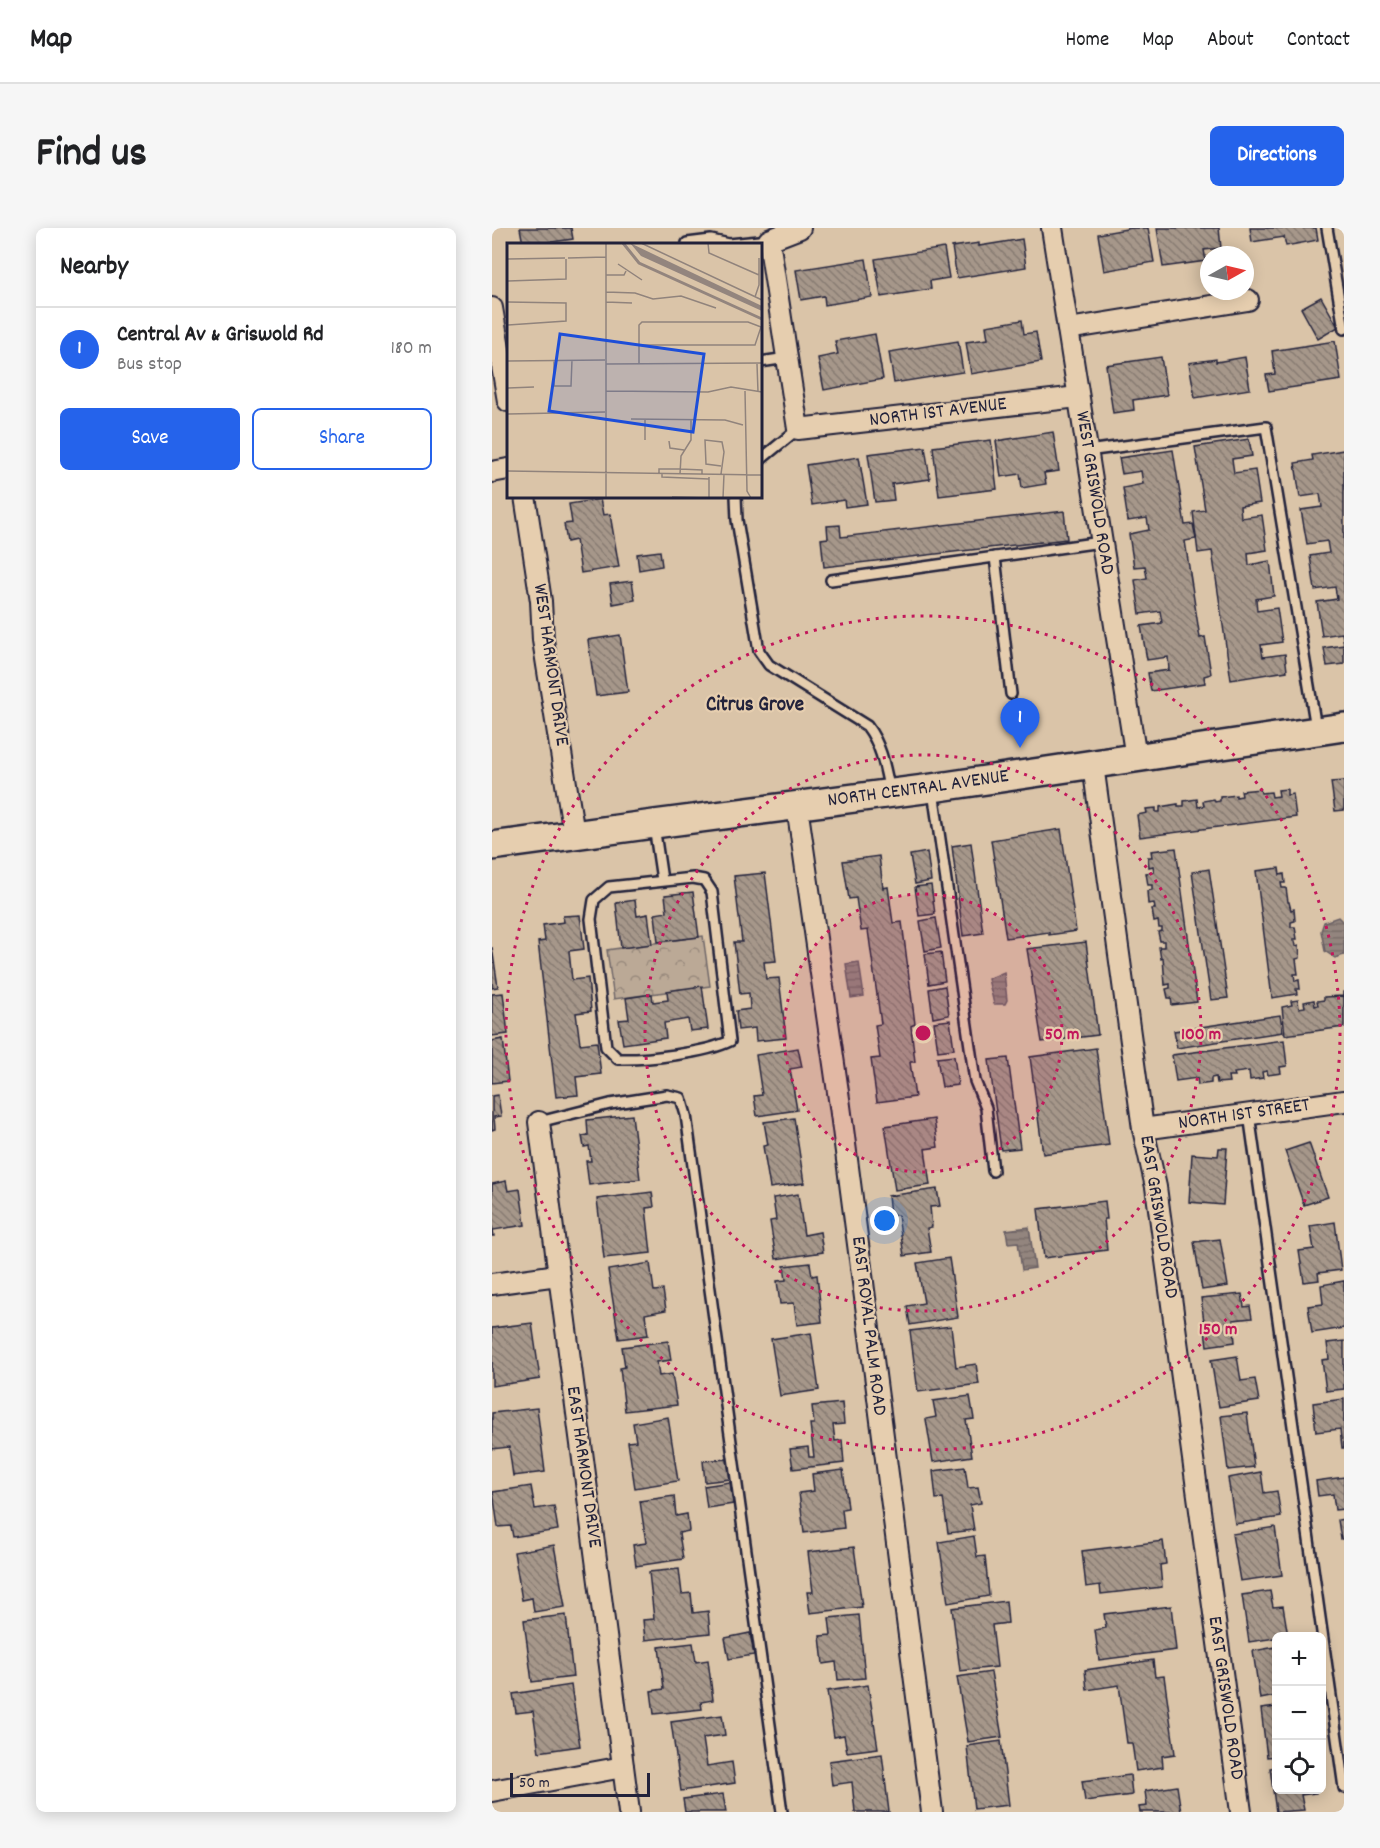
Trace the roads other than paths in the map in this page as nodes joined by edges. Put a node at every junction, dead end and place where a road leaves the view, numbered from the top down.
1 (800, 228) edge
2 (1052, 228) edge
3 (1327, 228) edge
4 (769, 240) junction
5 (687, 243) dead end
6 (724, 243) edge
7 (739, 243) edge
8 (1248, 300) dead end
9 (492, 308) edge
10 (1068, 329) junction
11 (1344, 329) edge
12 (787, 358) junction
13 (762, 362) edge
14 (507, 395) edge
15 (1078, 397) junction
16 (798, 429) junction
17 (1087, 451) junction
18 (762, 458) edge
19 (507, 469) edge
20 (492, 472) edge
21 (525, 498) edge
22 (736, 498) edge
23 (1101, 542) junction
24 (996, 557) junction
25 (831, 580) dead end
26 (1011, 694) dead end
27 (1344, 727) edge
28 (1316, 730) junction
29 (1136, 758) junction
30 (1093, 765) junction
31 (933, 788) junction
32 (890, 794) junction
33 (797, 806) junction
34 (654, 824) junction
35 (574, 834) junction
36 (492, 846) edge
37 (662, 880) junction
38 (1344, 1101) edge
39 (1249, 1114) junction
40 (538, 1122) joint
41 (1143, 1129) junction
42 (993, 1171) dead end
43 (558, 1275) junction
44 (492, 1284) edge
45 (623, 1767) junction
46 (1344, 1788) edge
47 (492, 1791) edge
48 (629, 1812) edge
49 (782, 1812) edge
50 (932, 1812) edge
51 (1241, 1812) edge

1 - 4 street
2 - 10 street, WEST GRISWOLD ROAD
3 - 11 lane
4 - 7 lane
4 - 12 street
5 - 6 lane
8 - 10 street
9 - 14 street
10 - 15 street, WEST GRISWOLD ROAD
12 - 13 lane
12 - 16 street
15 - 16 street, NORTH 1ST AVENUE
15 - 17 street, WEST GRISWOLD ROAD
16 - 18 lane
17 - 23 street, WEST GRISWOLD ROAD
17 - 28 lane
19 - 20 street
21 - 35 street, WEST HARMONT DRIVE
22 - 32 lane
23 - 24 lane
23 - 29 street, WEST GRISWOLD ROAD
24 - 25 lane
24 - 26 lane
27 - 28 main road, NORTH CENTRAL AVENUE
28 - 29 main road, NORTH CENTRAL AVENUE
29 - 30 main road, NORTH CENTRAL AVENUE
30 - 31 main road, NORTH CENTRAL AVENUE
30 - 41 street, EAST GRISWOLD ROAD
31 - 32 main road, NORTH CENTRAL AVENUE
31 - 42 lane
32 - 33 main road, NORTH CENTRAL AVENUE
33 - 34 main road, NORTH CENTRAL AVENUE
33 - 50 street, EAST ROYAL PALM ROAD
34 - 35 main road, NORTH CENTRAL AVENUE
34 - 37 lane
35 - 36 main road, NORTH CENTRAL AVENUE
37 - 37 lane
38 - 39 street, NORTH 1ST STREET
39 - 41 street, NORTH 1ST STREET
39 - 46 lane
40 - 43 street, EAST HARMONT DRIVE
40 - 49 lane
41 - 51 street, EAST GRISWOLD ROAD
43 - 44 street
43 - 45 street, EAST HARMONT DRIVE
45 - 47 street
45 - 48 street, EAST HARMONT DRIVE

